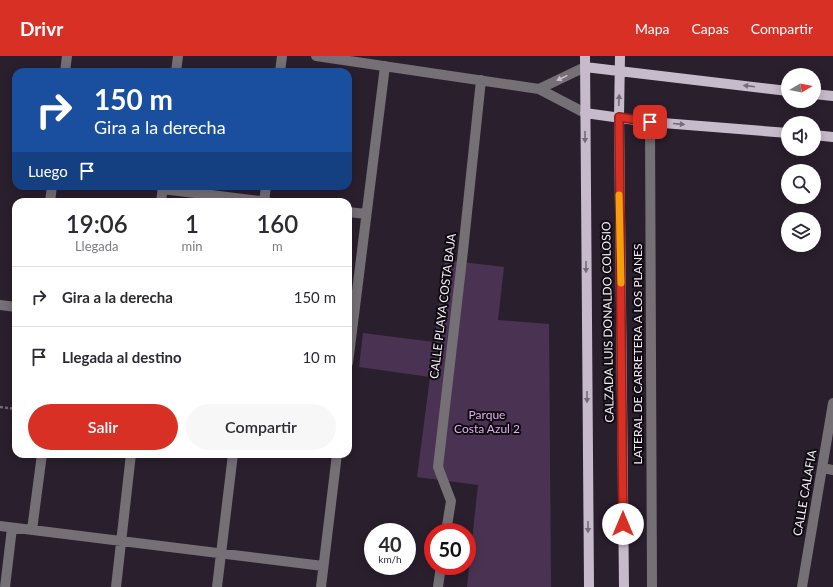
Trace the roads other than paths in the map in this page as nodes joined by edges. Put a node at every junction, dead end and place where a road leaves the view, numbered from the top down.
1 (67, 56) edge
2 (178, 56) edge
3 (282, 56) edge
4 (316, 56) edge
5 (585, 56) edge
6 (620, 56) edge
7 (385, 66) junction
8 (585, 67) junction
9 (66, 68) edge
10 (176, 68) edge
11 (280, 68) edge
12 (620, 70) junction
13 (481, 80) junction
14 (539, 89) junction
15 (781, 90) edge
16 (821, 95) edge
17 (833, 96) edge
18 (585, 113) junction
19 (619, 117) junction
20 (650, 122) junction
21 (781, 132) edge
22 (821, 136) edge
23 (833, 137) edge
24 (177, 190) edge
25 (235, 198) edge
26 (352, 212) edge
27 (366, 214) junction
28 (0, 305) edge
29 (12, 306) edge
30 (352, 326) edge
31 (833, 403) edge
32 (41, 458) edge
33 (131, 458) edge
34 (233, 458) edge
35 (337, 458) edge
36 (828, 469) edge
37 (447, 523) edge
38 (0, 526) edge
39 (12, 528) junction
40 (32, 530) junction
41 (121, 541) junction
42 (221, 553) junction
43 (324, 566) junction
44 (440, 575) edge
45 (5, 587) edge
46 (116, 587) edge
47 (217, 587) edge
48 (321, 587) edge
49 (438, 587) edge
50 (589, 587) edge
51 (624, 587) edge
52 (652, 587) edge
53 (802, 587) edge

1 - 9 street
2 - 10 street
3 - 11 street
4 - 7 street
5 - 8 main road, CALZADA LUIS DONALDO COLOSIO
6 - 12 main road, CALZADA LUIS DONALDO COLOSIO
7 - 13 street
7 - 27 street
8 - 12 main road
8 -> 14 street
8 - 18 main road, CALZADA LUIS DONALDO COLOSIO
15 -> 12 main road
19 -> 12 main road, CALZADA LUIS DONALDO COLOSIO
13 - 14 street
13 - 37 street, CALLE PLAYA COSTA BAJA
14 - 18 street
16 - 17 main road
18 - 19 main road
18 -> 50 main road, CALZADA LUIS DONALDO COLOSIO
19 - 20 main road
19 - 51 main road, CALZADA LUIS DONALDO COLOSIO
20 -> 21 main road
20 - 52 street, LATERAL DE CARRETERA A LOS PLANES
22 - 23 main road
24 - 25 street
26 - 27 street
27 - 30 street
28 - 29 street
31 - 36 street, CALLE CALAFIA
32 - 40 street
33 - 41 street
34 - 42 street
35 - 43 street
36 - 53 street, CALLE CALAFIA
38 - 39 street
39 - 40 street
39 - 45 street
40 - 41 street
41 - 42 street
41 - 46 street
42 - 43 street
42 - 47 street
43 - 48 street
44 - 49 street

